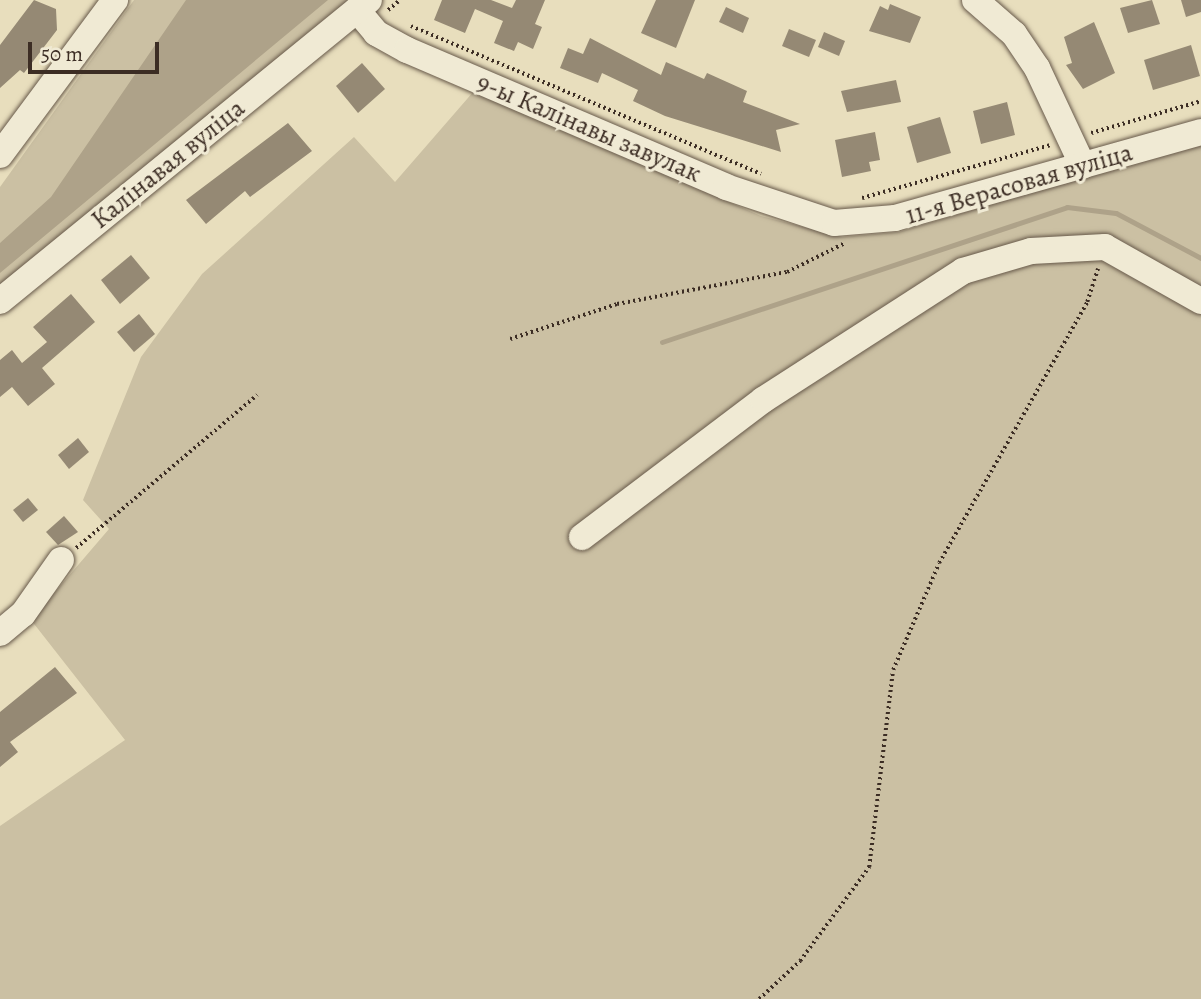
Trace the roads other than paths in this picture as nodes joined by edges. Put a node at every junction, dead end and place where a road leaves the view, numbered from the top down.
1 (115, 0) edge
2 (975, 0) edge
3 (370, 8) edge
4 (1201, 132) edge
5 (0, 155) edge
6 (1083, 166) junction
7 (834, 223) joint
8 (0, 301) edge
9 (1201, 301) edge
10 (582, 537) dead end
11 (61, 560) road end
12 (0, 633) edge

1 - 5 street
2 - 6 street
3 - 7 street, 9-ы Калінавы завулак
3 - 8 street, Калінавая вуліца
4 - 6 street, 11-я Верасовая вуліца
6 - 7 street, 11-я Верасовая вуліца
9 - 10 street
11 - 12 street

